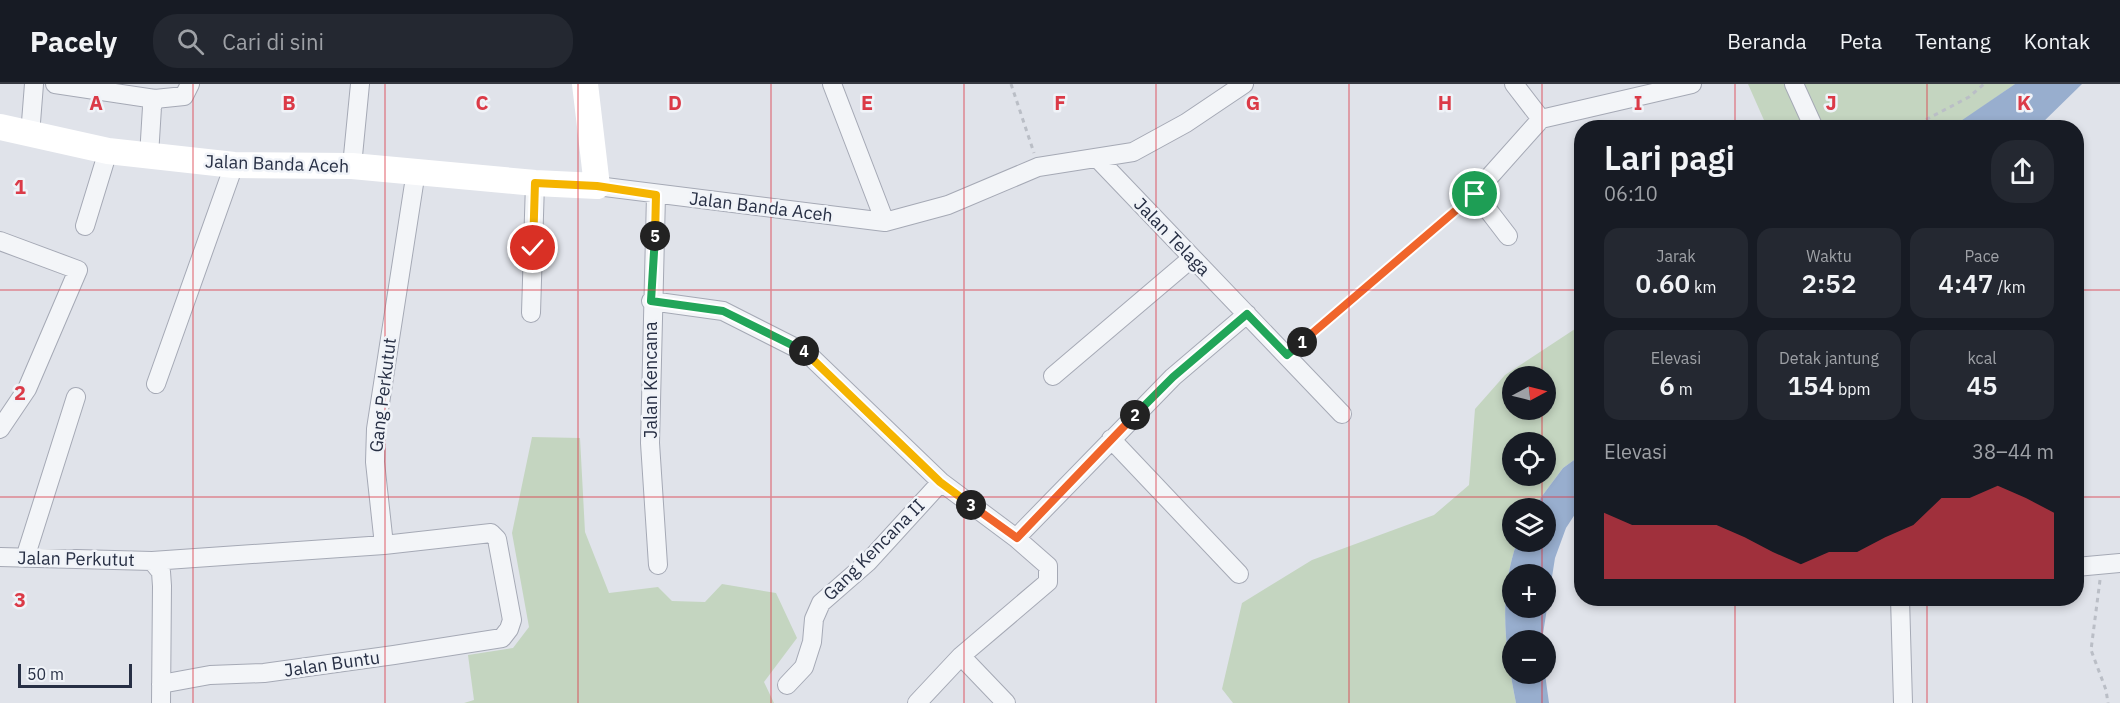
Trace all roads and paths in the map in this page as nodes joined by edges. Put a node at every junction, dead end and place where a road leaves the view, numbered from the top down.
1 (34, 84) edge
2 (55, 84) edge
3 (190, 84) edge
4 (360, 84) edge
5 (585, 84) edge
6 (832, 84) edge
7 (1011, 84) edge
8 (1244, 84) edge
9 (1514, 84) edge
10 (1692, 84) edge
11 (1794, 84) edge
12 (1984, 84) edge
13 (113, 88) edge
14 (155, 99) junction
15 (1541, 119) junction
16 (1810, 120) edge
17 (1925, 120) edge
18 (1, 133) edge
19 (30, 135) junction
20 (108, 151) junction
21 (149, 156) junction
22 (1098, 159) junction
23 (234, 165) junction
24 (352, 166) junction
25 (1038, 167) junction
26 (416, 171) junction
27 (535, 183) junction
28 (597, 186) junction
29 (1475, 194) junction
30 (656, 195) junction
31 (885, 222) junction
32 (85, 226) dead end
33 (1508, 236) dead end
34 (0, 241) edge
35 (1192, 258) junction
36 (651, 301) junction
37 (531, 313) dead end
38 (1247, 314) junction
39 (1287, 355) junction
40 (1053, 376) dead end
41 (156, 384) dead end
42 (76, 397) dead end
43 (1342, 414) dead end
44 (0, 429) edge
45 (1111, 439) junction
46 (940, 482) junction
47 (1017, 538) junction
48 (384, 545) junction
49 (0, 557) edge
50 (25, 558) junction
51 (152, 561) junction
52 (2111, 563) edge
53 (658, 565) dead end
54 (2084, 566) edge
55 (1239, 574) dead end
56 (1900, 606) edge
57 (961, 656) junction
58 (161, 684) junction
59 (787, 685) dead end
60 (161, 703) edge
61 (917, 703) edge
62 (1006, 703) edge
63 (1903, 703) edge
64 (2108, 703) edge

1 - 19 street
2 - 13 street
3 - 14 street
4 - 24 street
5 - 28 street
6 - 31 street
7 - 25 path
8 - 22 street, Jalan Banda Aceh
9 - 15 street
10 - 15 street
11 - 16 street
12 - 17 path
13 - 14 street
14 - 21 street
15 - 29 street
18 - 19 street, Jalan Banda Aceh
19 - 20 street, Jalan Banda Aceh
20 - 21 street, Jalan Banda Aceh
20 - 32 street
21 - 23 street, Jalan Banda Aceh
22 - 25 street, Jalan Banda Aceh
22 - 35 street, Jalan Telaga
23 - 24 street, Jalan Banda Aceh
23 - 41 street
24 - 26 street, Jalan Banda Aceh
25 - 31 street, Jalan Banda Aceh
26 - 27 street, Jalan Banda Aceh
26 - 48 street, Gang Perkutut
27 - 28 street, Jalan Banda Aceh
27 - 37 street
28 - 30 street, Jalan Banda Aceh
29 - 33 street
29 - 39 path
30 - 31 street, Jalan Banda Aceh
30 - 36 street, Jalan Kencana
34 - 44 street
35 - 38 street, Jalan Telaga
35 - 40 street
36 - 46 street
36 - 53 street, Jalan Kencana
38 - 39 street, Jalan Telaga
38 - 45 street
39 - 43 street, Jalan Telaga
42 - 50 street
45 - 47 street
45 - 55 street
46 - 47 street
46 - 59 street, Gang Kencana II
47 - 57 street
48 - 51 street, Jalan Perkutut
48 - 58 street, Jalan Buntu
49 - 50 street, Jalan Perkutut
50 - 51 street, Jalan Perkutut
51 - 58 street
52 - 54 street
52 - 64 path
56 - 63 street
57 - 61 street
57 - 62 street
58 - 60 street

